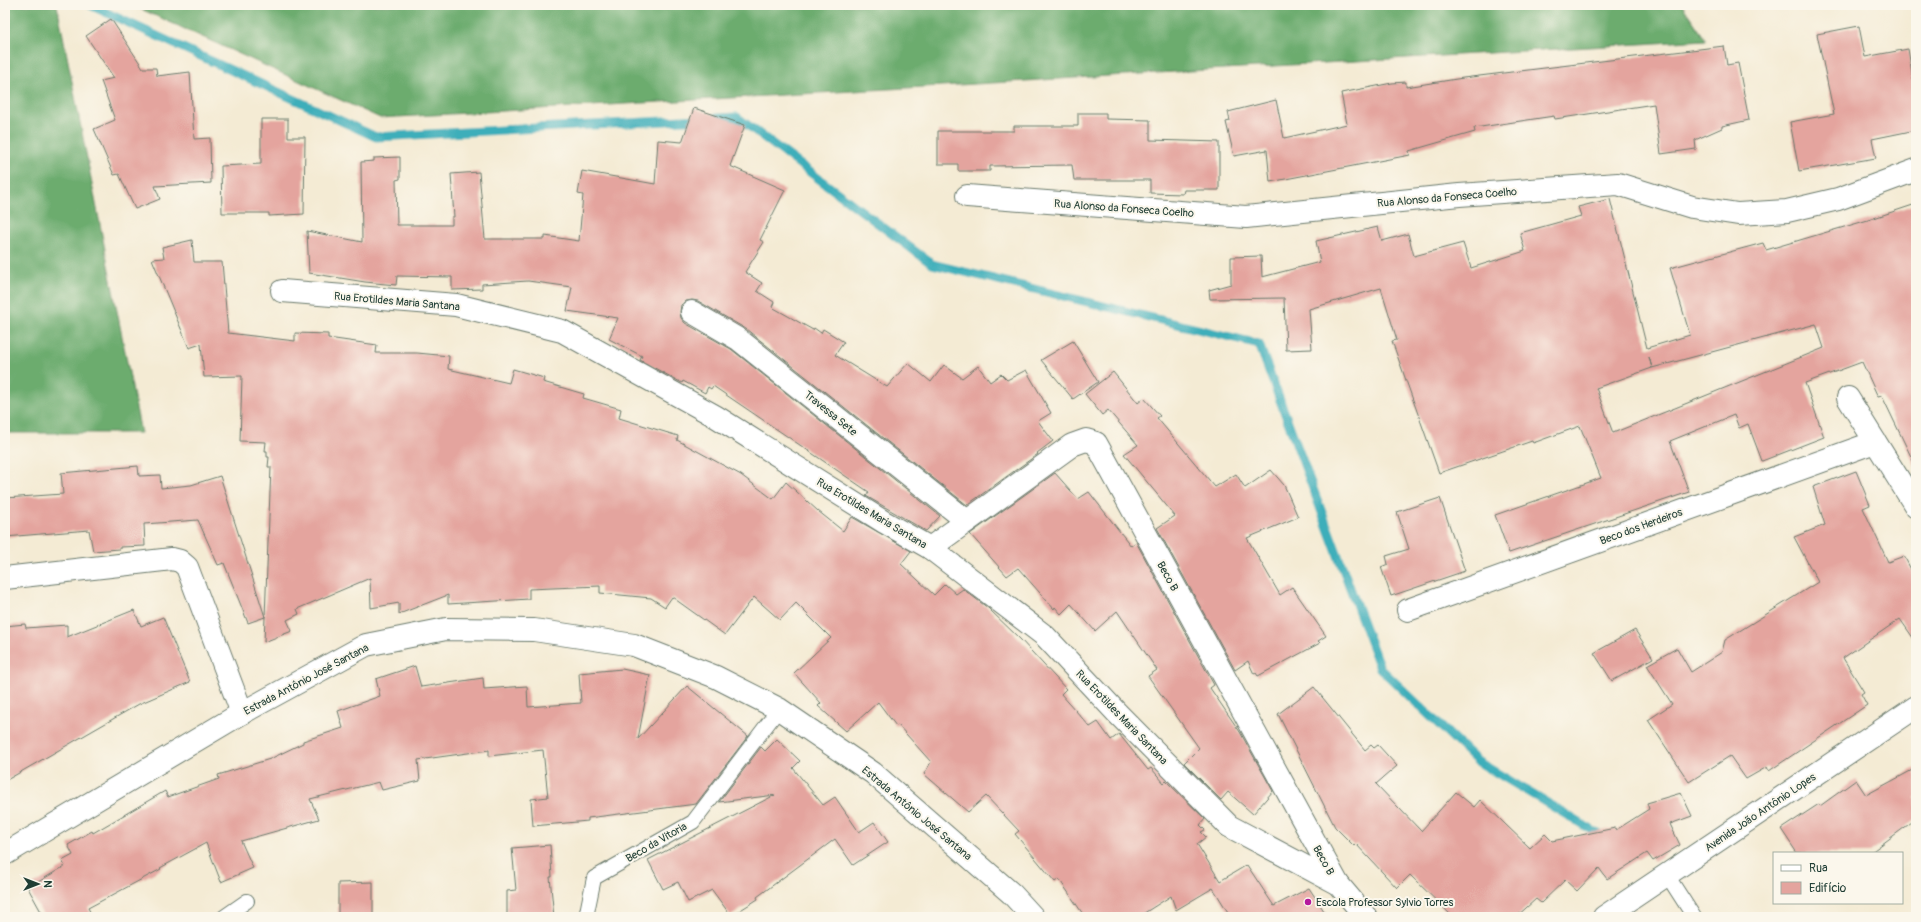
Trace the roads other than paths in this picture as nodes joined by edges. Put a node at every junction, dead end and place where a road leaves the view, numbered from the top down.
1 (1916, 170) edge
2 (968, 196) dead end
3 (282, 291) dead end
4 (692, 312) dead end
5 (1848, 398) dead end
6 (1875, 442) junction
7 (1916, 507) edge
8 (966, 521) junction
9 (930, 548) junction
10 (5, 578) edge
11 (1408, 610) dead end
12 (1916, 707) edge
13 (779, 709) junction
14 (242, 713) junction
15 (5, 854) edge
16 (1667, 874) junction
17 (1338, 884) junction
18 (247, 901) dead end
19 (224, 917) edge
20 (586, 917) edge
21 (1033, 917) edge
22 (1366, 917) edge
23 (1604, 917) edge
24 (1694, 917) edge

1 - 2 street, Rua Alonso da Fonseca Coelho
3 - 9 street, Rua Erotildes Maria Santana
4 - 8 street, Travessa Sete
5 - 6 street
6 - 7 street
6 - 11 street, Beco dos Herdeiros
8 - 9 street, Beco B
8 - 17 street, Beco B
9 - 17 street, Rua Erotildes Maria Santana
10 - 14 street
12 - 16 street, Avenida João Antônio Lopes
13 - 14 street, Estrada Antônio José Santana
13 - 20 lane, Beco da Vitoria
13 - 21 street, Estrada Antônio José Santana
14 - 15 street, Estrada Antônio José Santana
16 - 23 street, Avenida João Antônio Lopes
16 - 24 lane
17 - 22 street, Rua Erotildes Maria Santana
18 - 19 lane

